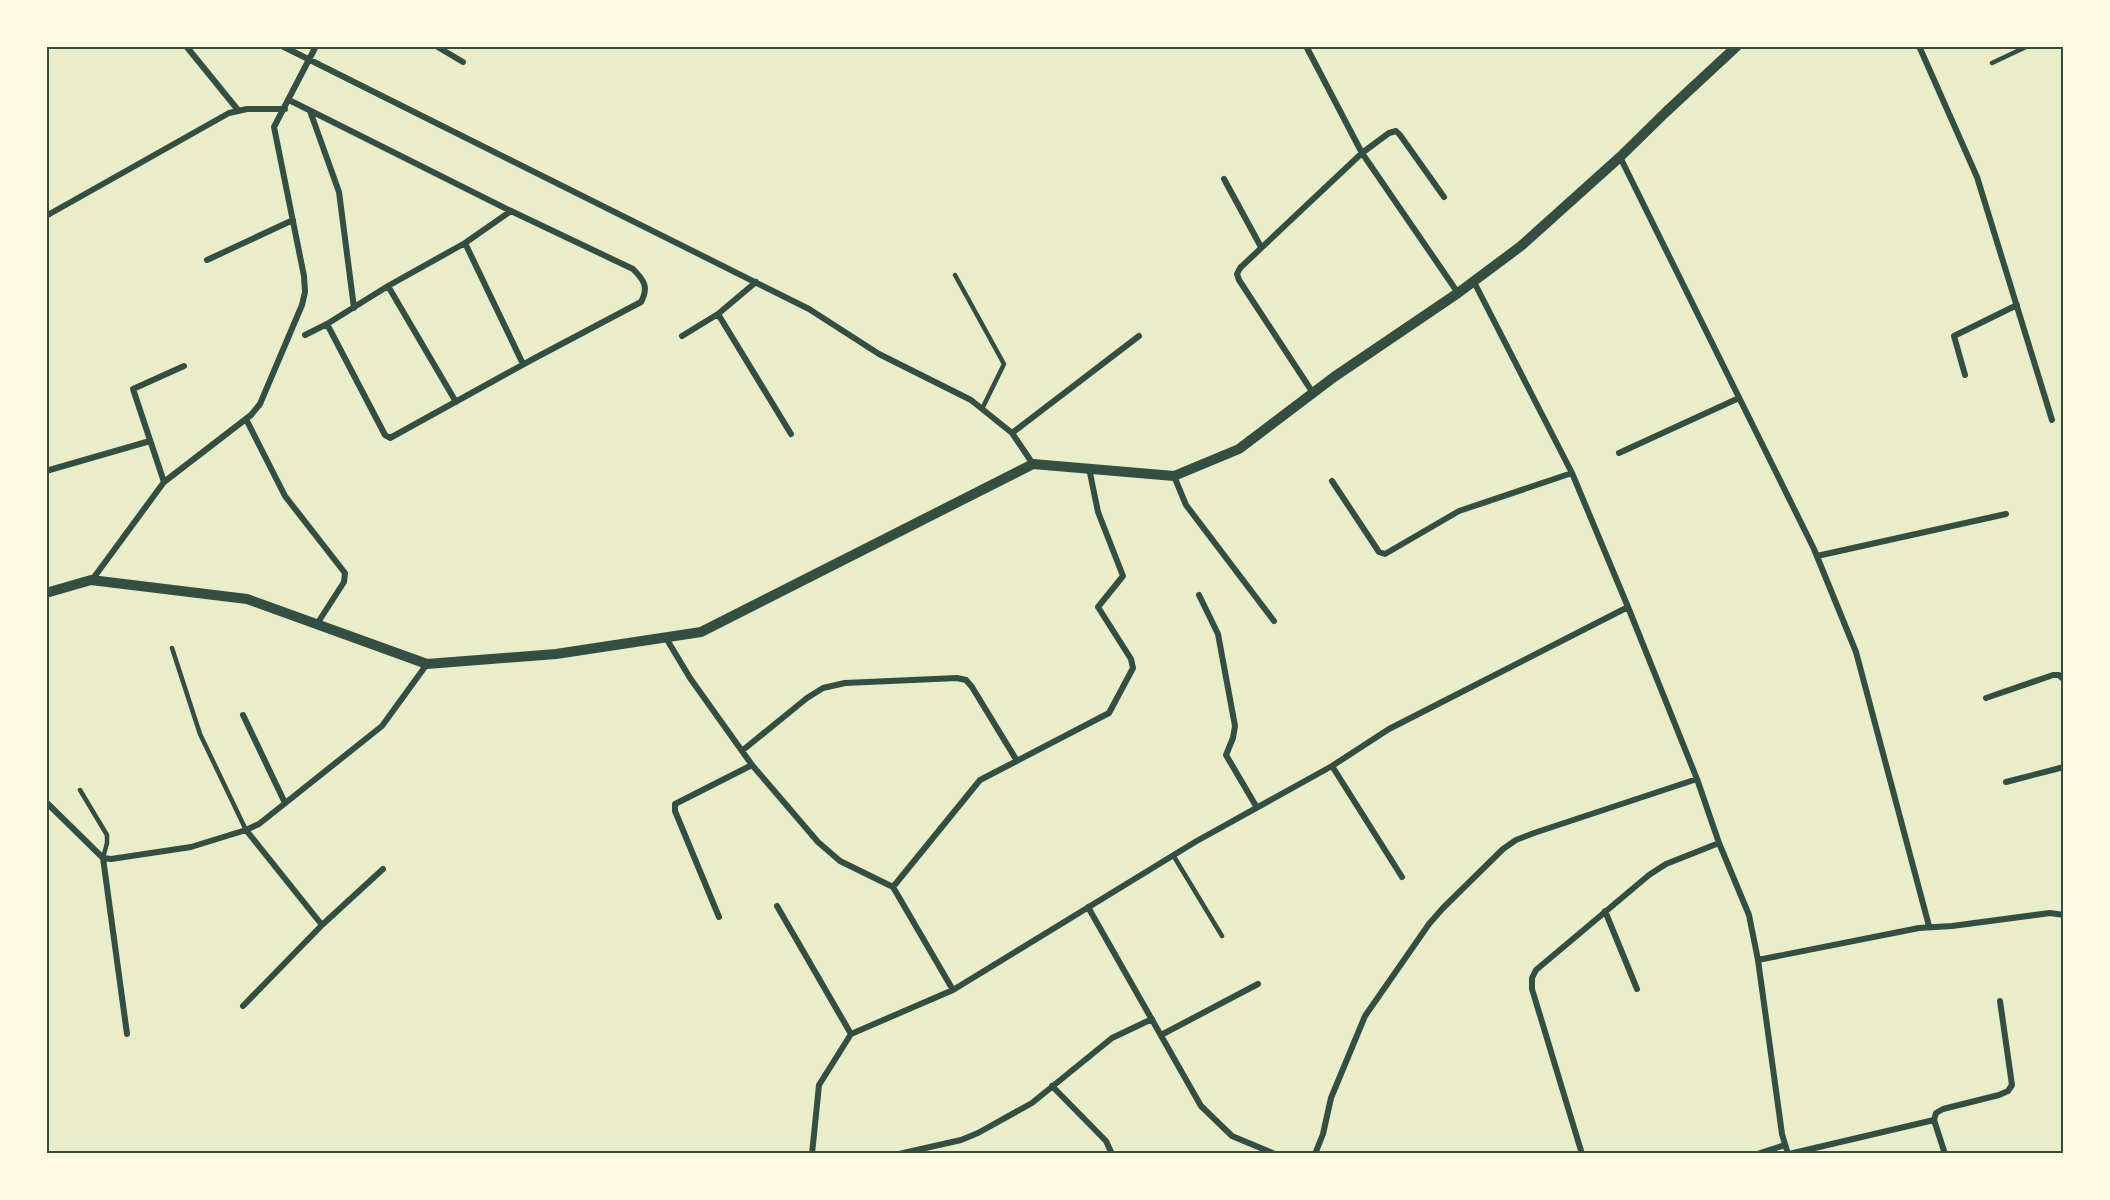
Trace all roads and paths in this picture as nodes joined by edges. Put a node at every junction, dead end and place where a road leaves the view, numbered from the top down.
1 (186, 46) edge
2 (282, 46) edge
3 (316, 46) edge
4 (436, 46) edge
5 (1306, 46) edge
6 (1737, 46) edge
7 (1919, 46) edge
8 (2028, 46) edge
9 (309, 59) junction
10 (463, 62) dead end
11 (1992, 63) dead end
12 (289, 100) junction
13 (285, 109) junction
14 (238, 110) junction
15 (310, 111) junction
16 (1362, 153) junction
17 (1620, 157) junction
18 (1224, 179) dead end
19 (1444, 197) dead end
20 (511, 211) junction
21 (46, 216) edge
22 (293, 220) junction
23 (465, 243) junction
24 (1261, 247) junction
25 (207, 260) dead end
26 (956, 275) dead end
27 (756, 282) junction
28 (1474, 282) junction
29 (388, 286) junction
30 (1458, 293) junction
31 (2017, 305) junction
32 (354, 308) junction
33 (718, 314) junction
34 (327, 324) junction
35 (304, 335) dead end
36 (682, 336) dead end
37 (1139, 336) dead end
38 (523, 364) junction
39 (184, 366) dead end
40 (1965, 375) dead end
41 (1313, 393) junction
42 (1739, 398) junction
43 (456, 402) junction
44 (982, 409) junction
45 (246, 419) junction
46 (2052, 420) dead end
47 (1012, 433) junction
48 (791, 434) dead end
49 (150, 441) junction
50 (1618, 453) dead end
51 (1033, 464) junction
52 (1089, 468) junction
53 (46, 471) edge
54 (1572, 473) junction
55 (1174, 476) junction
56 (1332, 481) dead end
57 (164, 482) junction
58 (2006, 514) dead end
59 (1816, 556) junction
60 (91, 580) junction
61 (46, 593) edge
62 (1198, 595) dead end
63 (1628, 607) junction
64 (1274, 621) dead end
65 (317, 624) junction
66 (666, 638) junction
67 (172, 648) dead end
68 (427, 664) junction
69 (2064, 680) edge
70 (1986, 698) dead end
71 (243, 715) dead end
72 (743, 750) junction
73 (1017, 761) junction
74 (752, 765) junction
75 (1332, 766) junction
76 (2064, 767) edge
77 (1697, 779) junction
78 (2006, 782) dead end
79 (80, 790) dead end
80 (46, 802) edge
81 (285, 803) junction
82 (1256, 806) junction
83 (246, 830) junction
84 (1719, 843) junction
85 (1173, 855) junction
86 (103, 858) junction
87 (382, 869) dead end
88 (1402, 877) dead end
89 (893, 887) junction
90 (777, 906) dead end
91 (1088, 907) junction
92 (1605, 911) junction
93 (2064, 915) edge
94 (719, 917) dead end
95 (322, 925) junction
96 (1929, 926) junction
97 (1222, 936) dead end
98 (1758, 960) junction
99 (1258, 984) dead end
100 (1637, 989) dead end
101 (953, 990) junction
102 (2001, 1001) dead end
103 (243, 1006) dead end
104 (1152, 1019) junction
105 (127, 1034) dead end
106 (851, 1034) junction
107 (1161, 1035) junction
108 (1052, 1086) junction
109 (1934, 1120) junction
110 (1785, 1145) junction
111 (907, 1153) edge
112 (1272, 1153) edge
113 (812, 1154) edge
114 (899, 1154) edge
115 (1112, 1154) edge
116 (1315, 1154) edge
117 (1582, 1154) edge
118 (1757, 1154) edge
119 (1788, 1154) edge
120 (1945, 1154) edge

1 - 14 street
2 - 9 street
3 - 9 street
4 - 10 street
5 - 16 street
6 - 17 street
7 - 31 street
8 - 11 lane
9 - 12 street
9 - 27 street
12 - 13 street
12 - 15 street
13 - 14 street
13 - 22 street
14 - 21 street
15 - 20 street
15 - 32 street
16 - 19 street
16 - 24 street
16 - 30 street
17 - 28 street
17 - 42 street
18 - 24 street
20 - 23 street
20 - 38 street
22 - 25 street
22 - 45 street
23 - 29 street
23 - 38 street
24 - 41 street
26 - 44 lane
27 - 33 street
27 - 44 street
28 - 30 street
28 - 54 street
29 - 32 street
29 - 43 street
30 - 41 street
31 - 40 street
31 - 46 street
32 - 34 street
33 - 36 street
33 - 48 street
34 - 35 street
34 - 43 street
37 - 47 street
38 - 43 street
39 - 49 street
41 - 55 street
42 - 50 street
42 - 59 street
44 - 47 street
45 - 57 street
45 - 65 street
47 - 51 street
49 - 53 street
49 - 57 street
51 - 52 street
51 - 66 street
52 - 55 street
52 - 73 street
54 - 56 street
54 - 63 street
55 - 64 street
57 - 60 street
58 - 59 street
59 - 96 street
60 - 61 street
60 - 65 street
62 - 82 street
63 - 75 street
63 - 77 street
65 - 68 street
66 - 68 street
66 - 72 street
67 - 83 lane
68 - 81 street
69 - 70 street
71 - 81 street
72 - 73 street
72 - 74 street
73 - 89 street
74 - 89 street
74 - 94 street
75 - 82 street
75 - 88 street
76 - 78 street
77 - 84 street
77 - 116 street
79 - 86 lane
80 - 86 street
81 - 83 street
82 - 85 street
83 - 86 street
83 - 95 street
84 - 92 street
84 - 98 street
85 - 91 street
85 - 97 lane
86 - 105 street
87 - 95 street
89 - 101 street
90 - 106 street
91 - 101 street
91 - 104 street
92 - 100 street
92 - 117 street
93 - 96 street
95 - 103 street
96 - 98 street
98 - 110 street
99 - 107 street
101 - 106 street
102 - 109 street
104 - 107 street
104 - 108 street
106 - 113 street
107 - 112 street
108 - 111 street
108 - 115 street
109 - 119 street
109 - 120 street
110 - 118 street
110 - 119 street
111 - 114 street

